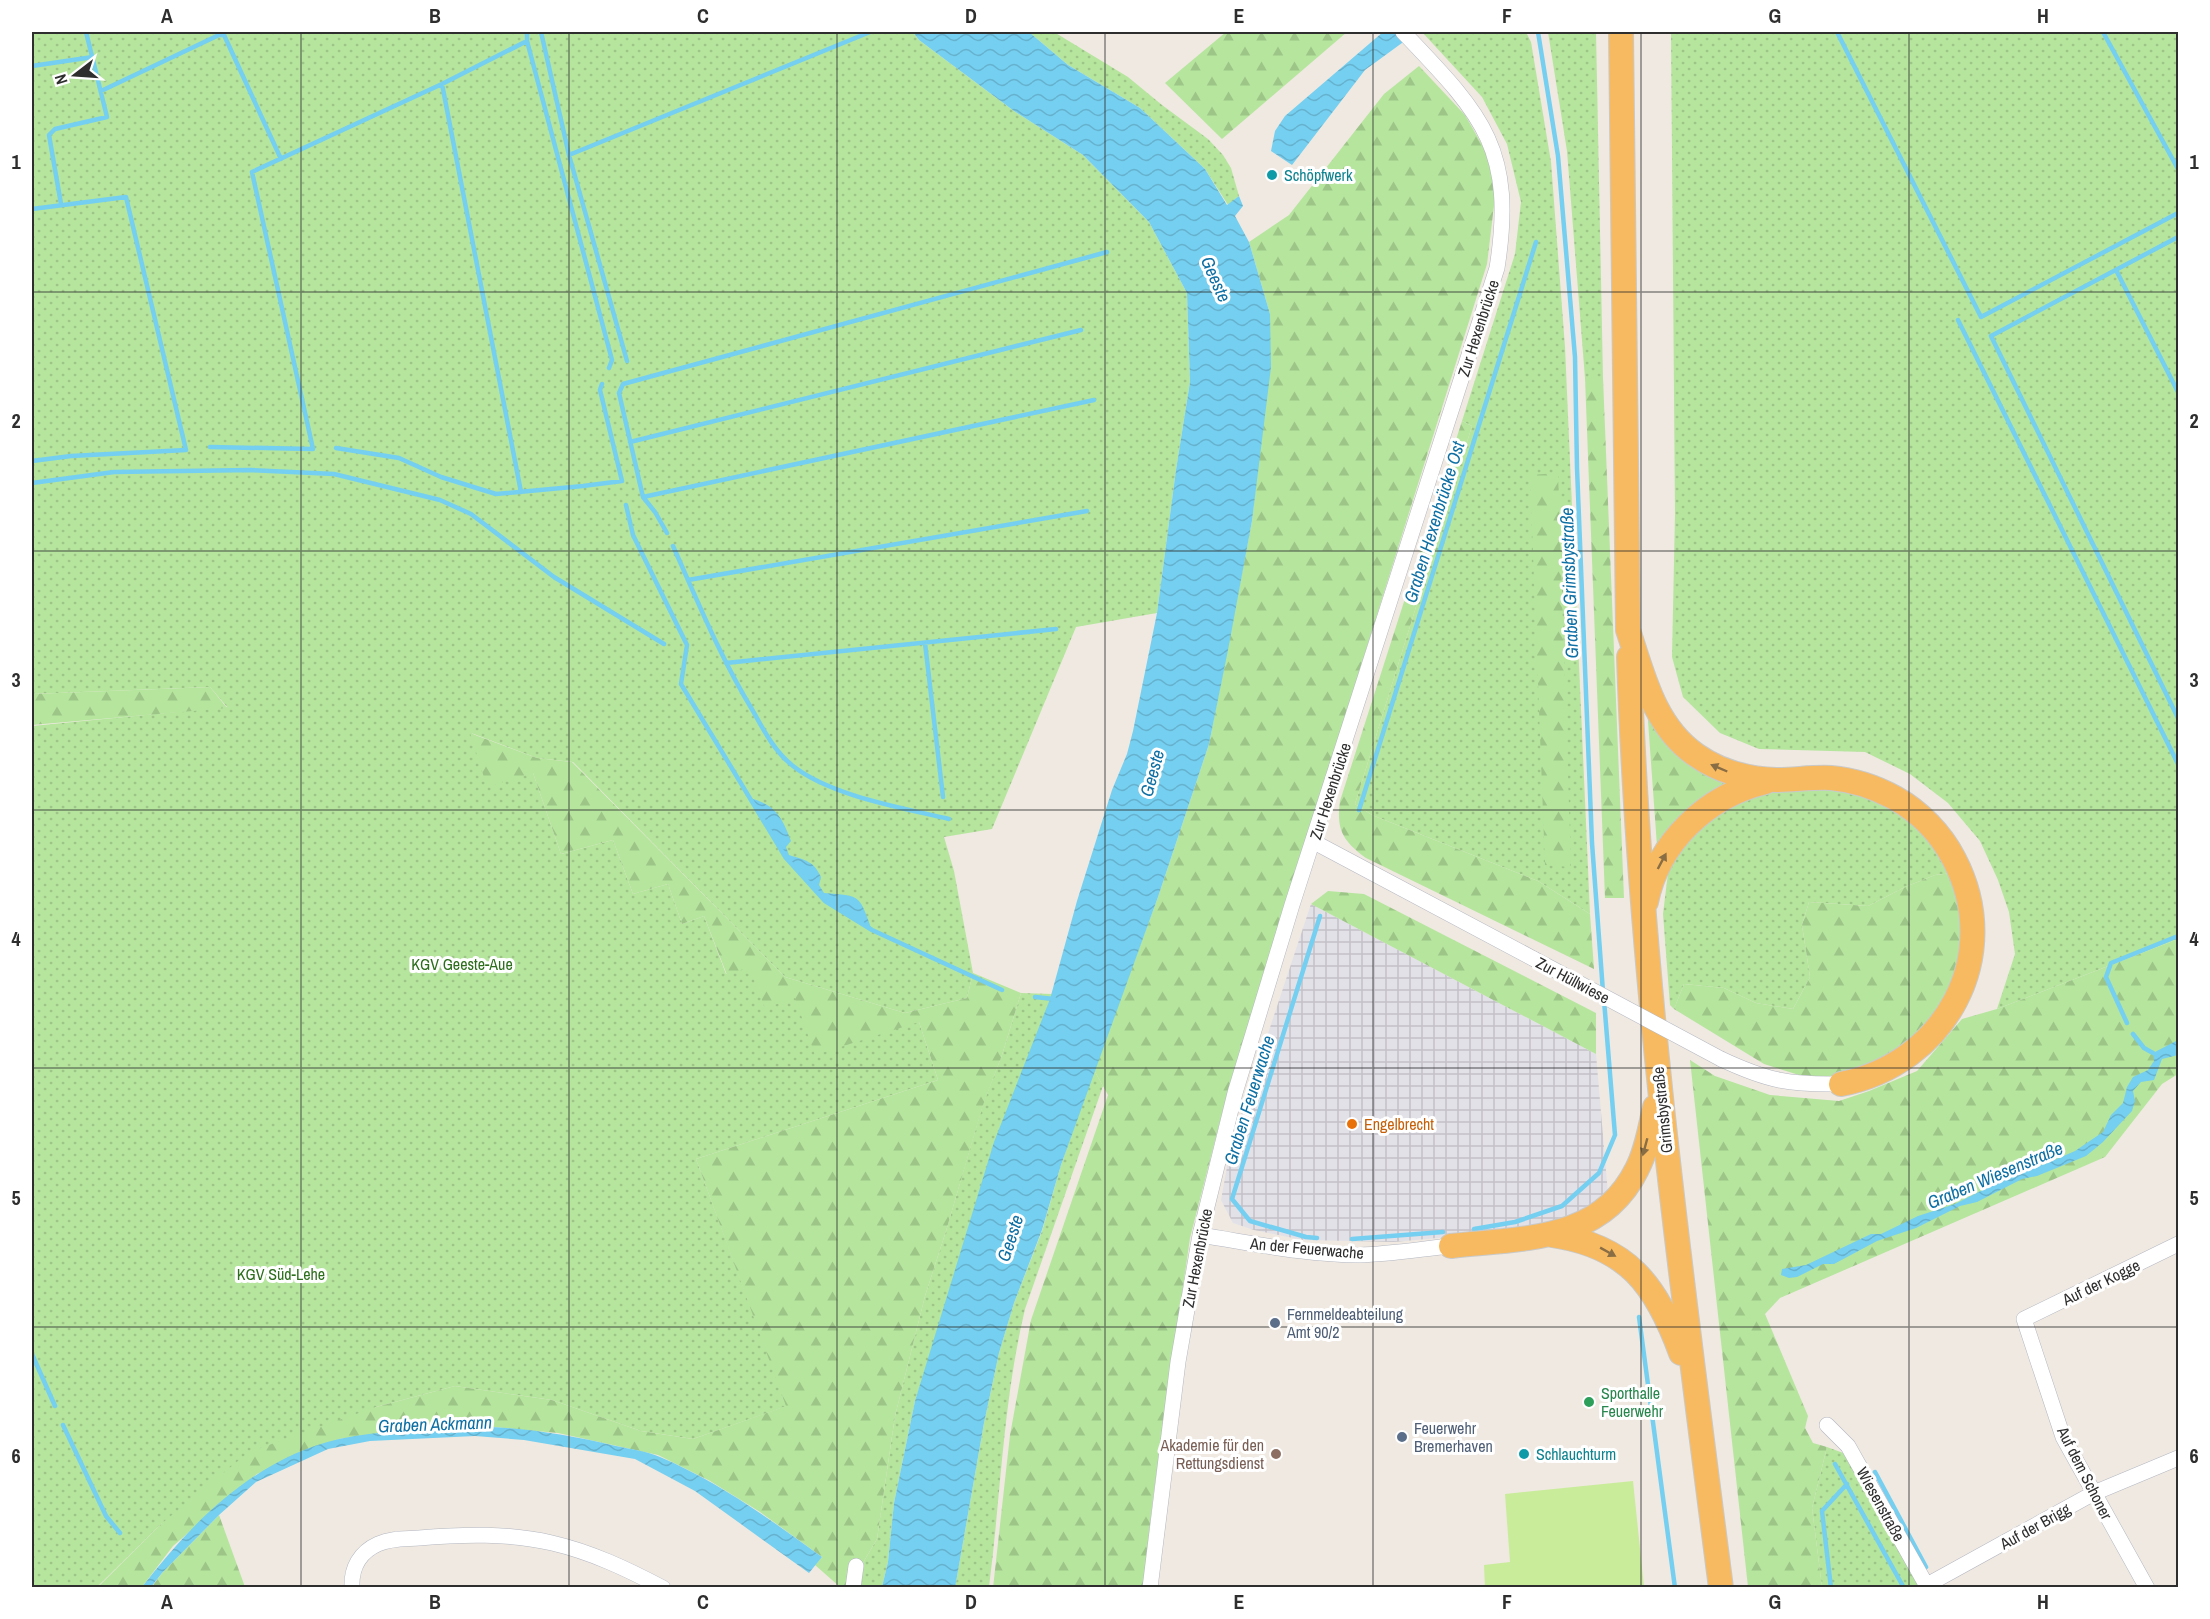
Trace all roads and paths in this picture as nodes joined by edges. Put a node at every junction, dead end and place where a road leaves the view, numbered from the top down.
1 (1403, 32) edge
2 (1621, 32) edge
3 (1628, 630) junction
4 (1776, 780) junction
5 (1314, 842) junction
6 (1644, 916) junction
7 (1841, 1084) joint
8 (1659, 1090) junction
9 (1200, 1235) junction
10 (1552, 1235) junction
11 (2178, 1244) edge
12 (1451, 1246) joint
13 (2024, 1319) joint
14 (1695, 1388) junction
15 (1827, 1425) dead end
16 (2178, 1458) edge
17 (2094, 1493) junction
18 (856, 1566) dead end
19 (351, 1582) edge
20 (1927, 1586) edge
21 (663, 1587) edge
22 (853, 1587) edge
23 (1150, 1587) edge
24 (1721, 1587) edge
25 (2147, 1587) edge

1 - 5 street, Zur Hexenbrücke
2 - 3 highway, Grimsbystraße
4 -> 3 highway
3 - 6 highway, Grimsbystraße
6 -> 4 highway
4 - 7 highway
5 - 7 street, Zur Hüllwiese, bridge
5 - 9 street, Zur Hexenbrücke
6 - 8 highway, Grimsbystraße
8 -> 10 highway
8 - 14 highway, Grimsbystraße
9 - 12 street, An der Feuerwache
9 - 23 street, Zur Hexenbrücke
10 - 12 highway
10 -> 14 highway
11 - 13 street, Auf der Kogge
13 - 17 street, Auf dem Schoner
14 - 24 highway, Grimsbystraße
15 - 20 street, Wiesenstraße
16 - 17 street, Auf der Brigg
17 - 20 street, Auf der Brigg
17 - 25 street, Auf dem Schoner
18 - 22 street
19 - 21 street

